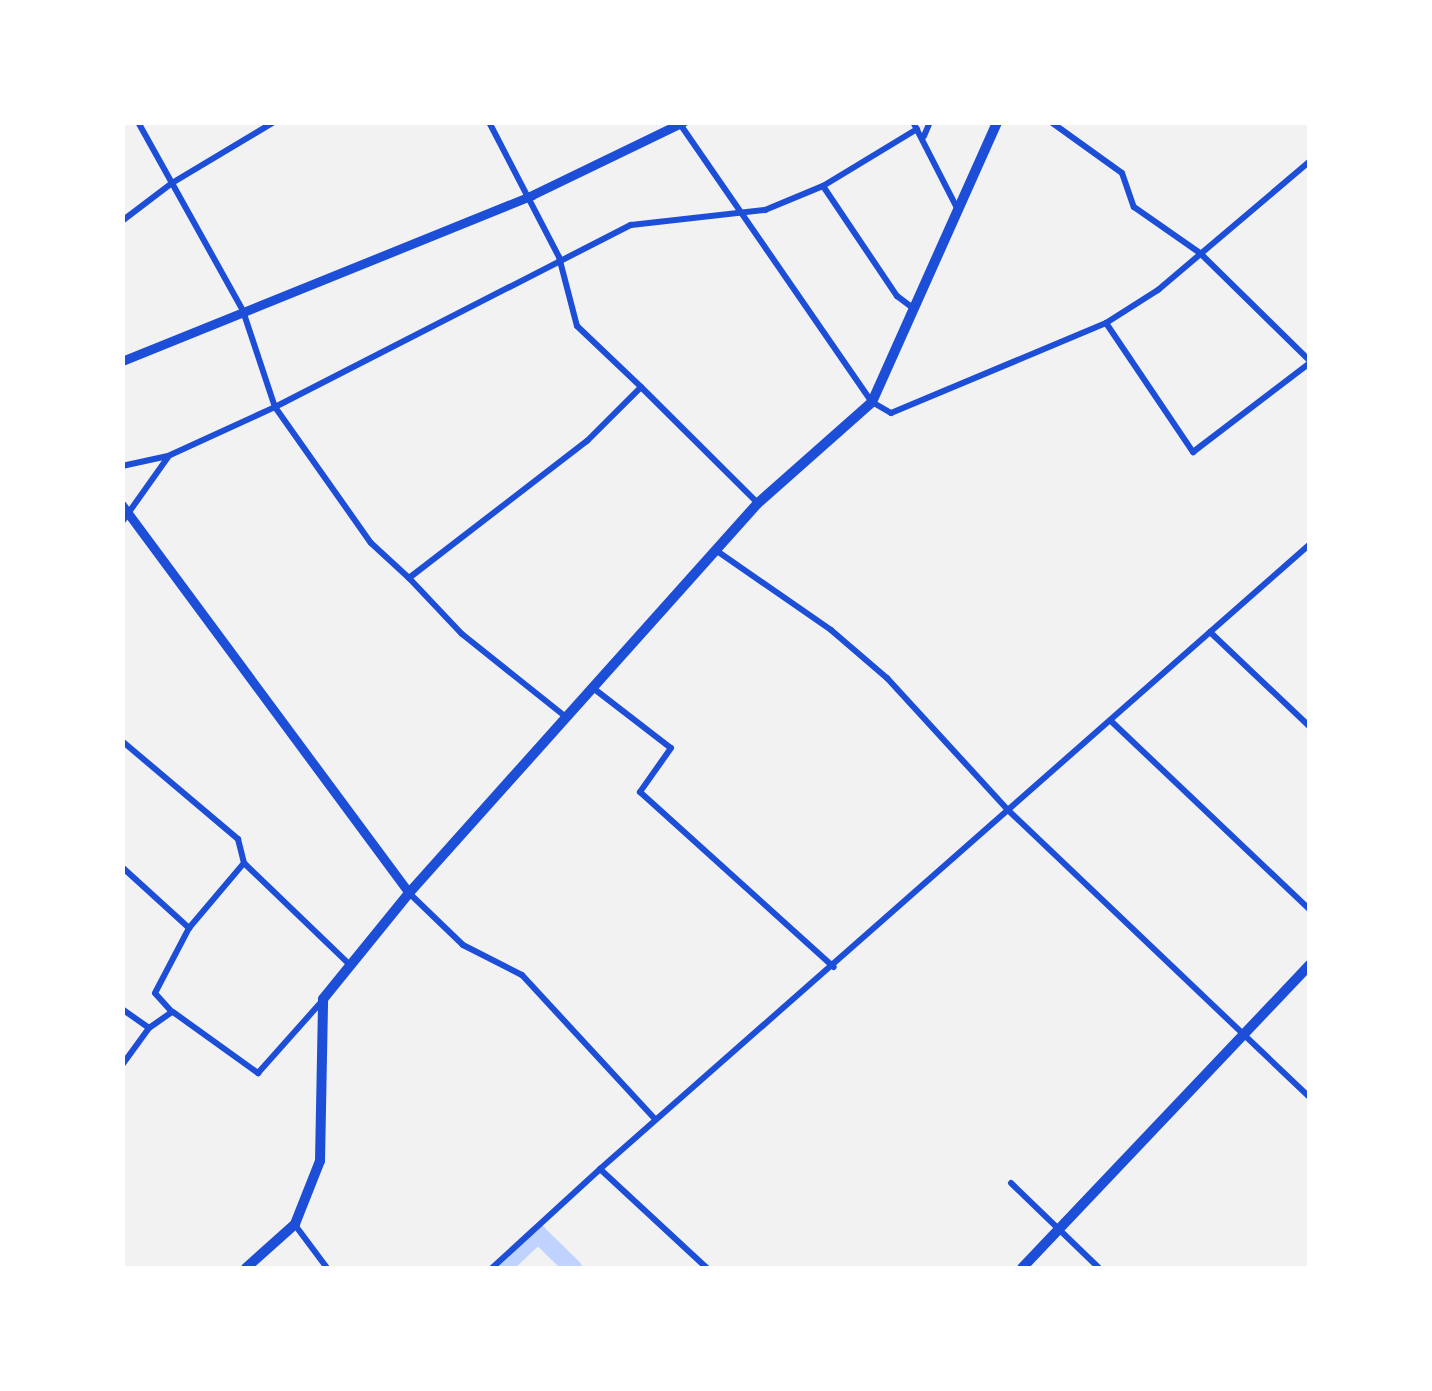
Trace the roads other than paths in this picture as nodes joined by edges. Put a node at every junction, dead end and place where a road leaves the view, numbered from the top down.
1 (138, 122) edge
2 (274, 122) edge
3 (489, 122) edge
4 (930, 122) edge
5 (997, 122) edge
6 (1051, 122) edge
7 (681, 123) edge
8 (915, 126) edge
9 (924, 136) junction
10 (1310, 161) edge
11 (172, 183) junction
12 (823, 186) junction
13 (532, 196) junction
14 (957, 209) junction
15 (743, 214) junction
16 (122, 222) edge
17 (1200, 253) junction
18 (559, 257) junction
19 (914, 309) junction
20 (243, 311) junction
21 (1106, 322) junction
22 (122, 361) edge
23 (1310, 362) edge
24 (640, 387) junction
25 (872, 402) junction
26 (276, 407) junction
27 (168, 456) junction
28 (122, 466) edge
29 (758, 503) junction
30 (125, 514) edge
31 (1310, 544) edge
32 (717, 551) junction
33 (409, 578) junction
34 (1210, 632) junction
35 (592, 687) junction
36 (566, 717) junction
37 (1112, 722) junction
38 (1310, 727) edge
39 (122, 740) edge
40 (1009, 811) junction
41 (244, 863) junction
42 (122, 868) edge
43 (409, 893) junction
44 (1310, 910) edge
45 (189, 928) junction
46 (350, 964) junction
47 (1310, 965) edge
48 (834, 967) junction
49 (324, 999) junction
50 (122, 1009) edge
51 (172, 1012) junction
52 (149, 1028) junction
53 (1243, 1034) junction
54 (122, 1065) edge
55 (1310, 1098) edge
56 (654, 1118) junction
57 (600, 1168) junction
58 (1011, 1183) dead end
59 (294, 1224) junction
60 (1060, 1229) junction
61 (246, 1268) edge
62 (327, 1268) edge
63 (492, 1268) edge
64 (707, 1268) edge
65 (1022, 1268) edge
66 (1099, 1268) edge

1 - 11 street
2 - 11 street
3 - 13 street
4 - 9 street
5 - 14 main road
6 - 17 street
7 - 13 street
7 - 15 street
8 - 9 street
8 - 12 street
9 - 14 street
10 - 17 street
11 - 16 street
11 - 20 street
12 - 15 street
12 - 19 street
13 - 18 street
13 - 20 street
14 - 19 main road
15 - 18 street
15 - 25 street
17 - 21 street
17 - 23 street
18 - 24 street
18 - 26 street
19 - 25 main road
20 - 22 street
20 - 26 street
21 - 23 street
21 - 25 street
24 - 29 street
24 - 33 street
25 - 29 main road
26 - 27 street
26 - 33 street
27 - 28 street
27 - 30 street
29 - 32 main road
30 - 43 street
31 - 34 street
32 - 35 main road
32 - 40 street
33 - 36 street
34 - 37 street
34 - 38 street
35 - 36 main road
35 - 48 street
36 - 43 main road
37 - 40 street
37 - 44 street
39 - 41 street
40 - 48 street
40 - 53 street
41 - 45 street
41 - 46 street
42 - 45 street
43 - 46 main road
43 - 56 street
45 - 51 street
46 - 49 main road
47 - 53 main road
48 - 56 street
49 - 51 street
49 - 59 main road
50 - 52 street
51 - 52 street
52 - 54 street
53 - 55 street
53 - 60 main road
56 - 57 street
57 - 63 street
57 - 64 street
58 - 60 street
59 - 61 main road
59 - 62 street
60 - 65 main road
60 - 66 street

